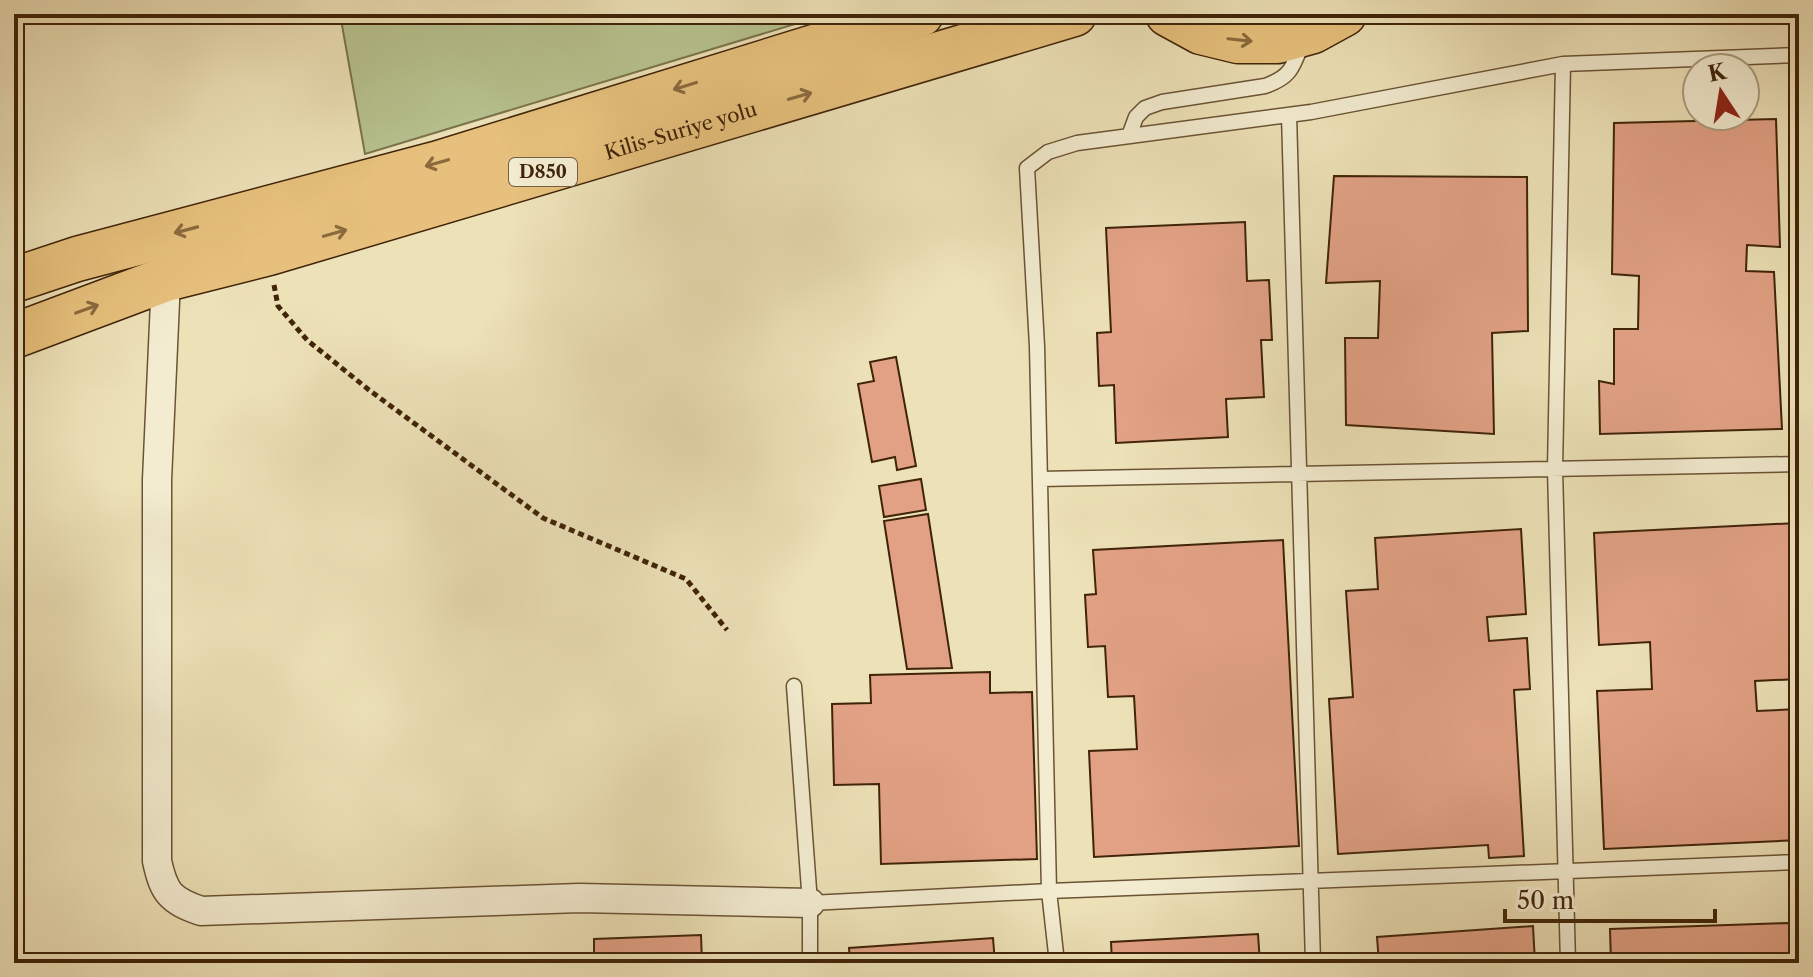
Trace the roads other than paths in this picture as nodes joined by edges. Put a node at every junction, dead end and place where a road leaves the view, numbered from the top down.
1 (921, 14) edge
2 (1074, 14) edge
3 (1168, 14) edge
4 (1329, 23) edge
5 (1799, 55) edge
6 (1563, 64) junction
7 (1289, 115) junction
8 (1129, 136) junction
9 (166, 279) junction
10 (14, 280) edge
11 (14, 336) edge
12 (1799, 464) edge
13 (1555, 469) junction
14 (1299, 474) junction
15 (1040, 479) junction
16 (794, 686) dead end
17 (1799, 862) edge
18 (1565, 871) junction
19 (1311, 881) junction
20 (1049, 891) junction
21 (810, 903) junction
22 (810, 963) edge
23 (1057, 963) edge
24 (1313, 963) edge
25 (1568, 963) edge

1 -> 10 highway, D850
9 -> 2 highway, Kilis-Suriye yolu / D850
3 -> 4 highway
4 - 8 lane
5 - 6 lane
6 - 7 lane
6 - 13 lane
7 - 8 lane
7 - 14 lane
8 - 15 lane
11 -> 9 highway, Kilis-Suriye yolu / D850
9 - 21 street
12 - 13 lane
13 - 14 lane
13 - 18 lane
14 - 15 lane
14 - 19 lane
15 - 20 lane
16 - 21 lane
17 - 18 lane
18 - 19 lane
18 - 25 lane
19 - 20 lane
19 - 24 lane
20 - 21 lane
20 - 23 lane
21 - 22 lane

